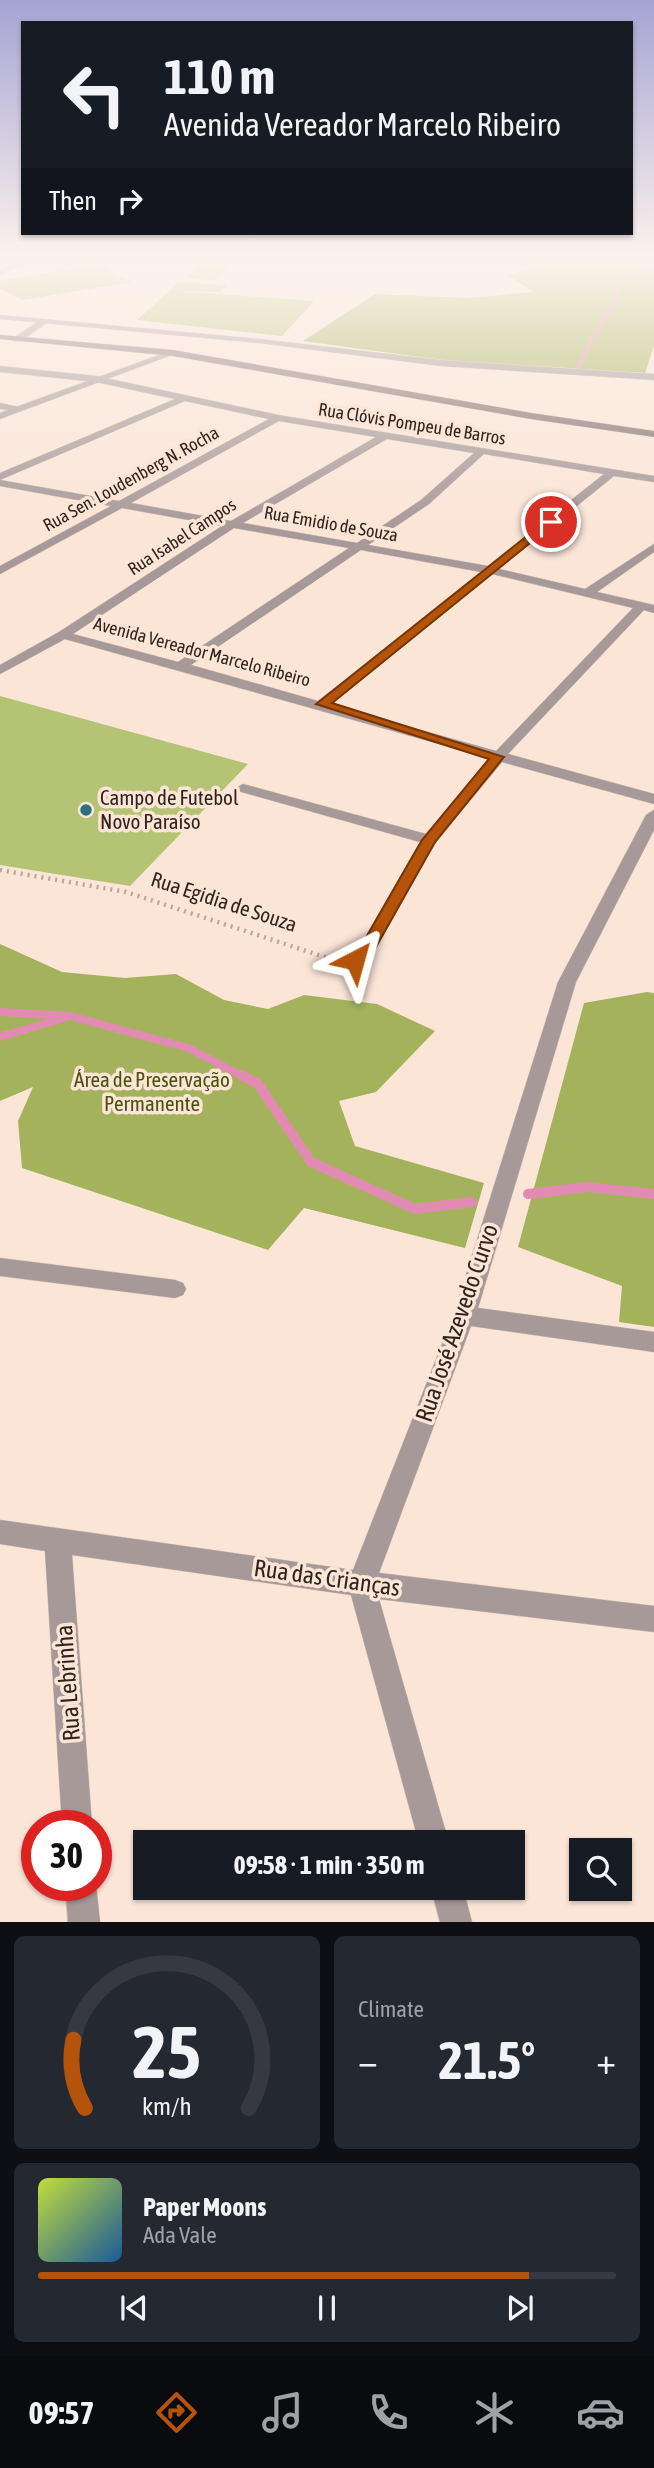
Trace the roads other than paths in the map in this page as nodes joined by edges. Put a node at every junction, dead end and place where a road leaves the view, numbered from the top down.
1 (125, 349) edge
2 (323, 349) edge
3 (173, 353) junction
4 (0, 369) edge
5 (654, 377) edge
6 (96, 379) junction
7 (182, 399) junction
8 (0, 406) edge
9 (19, 408) junction
10 (0, 416) edge
11 (278, 418) junction
12 (654, 434) edge
13 (384, 436) junction
14 (482, 451) junction
15 (611, 473) junction
16 (0, 477) edge
17 (654, 479) edge
18 (0, 483) edge
19 (119, 505) junction
20 (231, 524) junction
21 (360, 547) junction
22 (654, 547) edge
23 (490, 570) junction
24 (0, 571) edge
25 (587, 593) junction
26 (647, 607) edge
27 (63, 635) junction
28 (181, 666) junction
29 (0, 670) edge
30 (323, 704) junction
31 (498, 757) junction
32 (243, 788) dead end
33 (654, 799) edge
34 (654, 815) edge
35 (429, 840) junction
36 (355, 960) road end
37 (0, 1267) edge
38 (174, 1289) dead end
39 (464, 1316) junction
40 (654, 1342) edge
41 (0, 1532) edge
42 (58, 1541) junction
43 (361, 1584) junction
44 (654, 1619) edge
45 (76, 1810) edge
46 (430, 1830) edge
47 (450, 1900) edge
48 (82, 1901) edge
49 (83, 1922) edge
50 (456, 1922) edge

1 - 3 main road
2 - 5 street
3 - 6 street
3 - 12 main road
4 - 6 street, Rua Clóvis Pompeu de Barros
6 - 7 street, Rua Clóvis Pompeu de Barros
6 - 9 street
7 - 11 street, Rua Clóvis Pompeu de Barros
7 - 16 street
8 - 9 street
9 - 10 street
11 - 13 street, Rua Clóvis Pompeu de Barros
11 - 19 street, Rua Sen. Loudenberg N. Rocha
13 - 14 street, Rua Clóvis Pompeu de Barros
13 - 20 street, Rua Isabel Campos
14 - 15 street, Rua Clóvis Pompeu de Barros
14 - 21 street
15 - 17 street, Rua Clóvis Pompeu de Barros
15 - 23 street
18 - 19 street, Rua Emidio de Souza
19 - 20 street, Rua Emidio de Souza
19 - 24 street, Rua Sen. Loudenberg N. Rocha
20 - 21 street, Rua Emidio de Souza
20 - 27 street, Rua Isabel Campos
21 - 23 street, Rua Emidio de Souza
21 - 28 street
22 - 25 street
23 - 25 street, Rua Emidio de Souza
23 - 30 street
25 - 26 street, Rua Emidio de Souza
26 - 31 street
27 - 28 street, Avenida Vereador Marcelo Ribeiro
27 - 29 street, Rua Isabel Campos
28 - 30 street, Avenida Vereador Marcelo Ribeiro
30 - 31 street, Avenida Vereador Marcelo Ribeiro
31 - 33 street, Avenida Vereador Marcelo Ribeiro
31 - 35 street
32 - 35 street
34 - 39 street, Rua José Azevedo Curvo
35 - 36 street
37 - 38 street
39 - 40 street
39 - 43 street, Rua José Azevedo Curvo
41 - 42 street, Rua das Crianças
42 - 43 street, Rua das Crianças
42 - 45 street, Rua Lebrinha
43 - 44 street, Rua das Crianças
43 - 46 street
47 - 50 street
48 - 49 street

